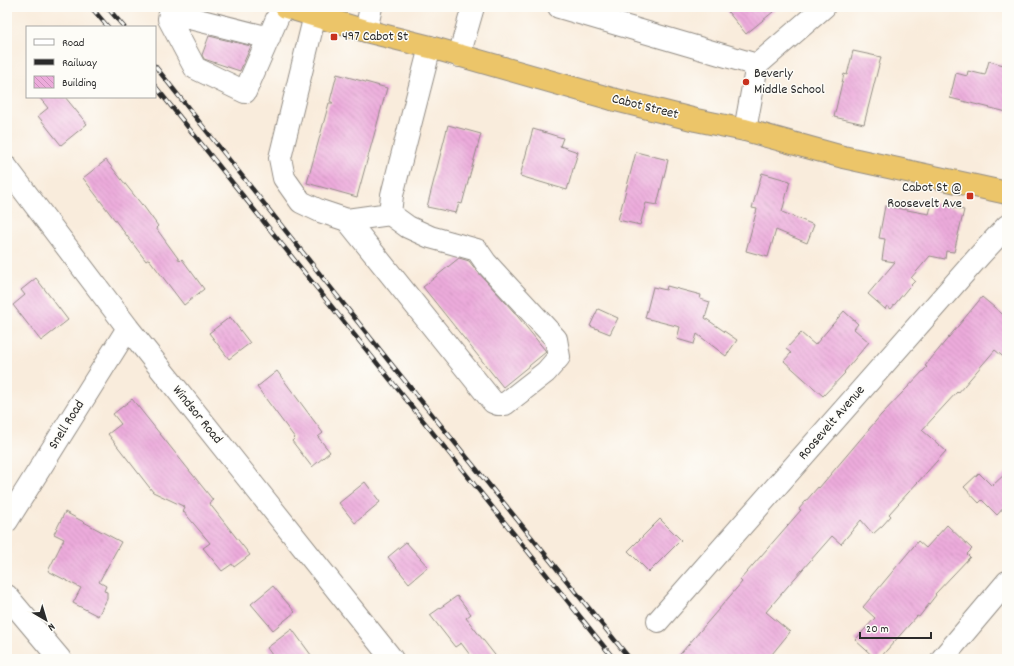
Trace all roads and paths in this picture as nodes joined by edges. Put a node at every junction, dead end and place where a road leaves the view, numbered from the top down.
1 (282, 7) edge
2 (286, 7) edge
3 (372, 7) edge
4 (473, 7) edge
5 (560, 7) edge
6 (824, 7) edge
7 (171, 10) edge
8 (315, 15) junction
9 (366, 31) junction
10 (269, 38) junction
11 (430, 47) junction
12 (459, 56) junction
13 (757, 66) junction
14 (745, 130) junction
15 (7, 168) edge
16 (1007, 193) edge
17 (390, 214) junction
18 (347, 220) junction
19 (1007, 226) edge
20 (128, 328) junction
21 (7, 521) edge
22 (1007, 582) edge
23 (7, 596) edge
24 (658, 621) dead end
25 (60, 659) edge
26 (392, 659) edge
27 (942, 659) edge

1 - 10 street
2 - 8 highway, Cabot Street
3 - 9 street
4 - 12 street
5 - 13 street
6 - 13 street
7 - 10 street
7 - 10 street
8 - 9 highway, Cabot Street
8 - 18 street
9 - 11 highway, Cabot Street
11 - 12 highway, Cabot Street
11 - 17 street
12 - 14 highway, Cabot Street
13 - 14 street
14 - 16 highway, Cabot Street
15 - 20 street, Windsor Road
17 - 18 street
17 - 18 street
19 - 24 street, Roosevelt Avenue
20 - 21 street, Snell Road
20 - 26 street, Windsor Road
22 - 27 street
23 - 25 street

